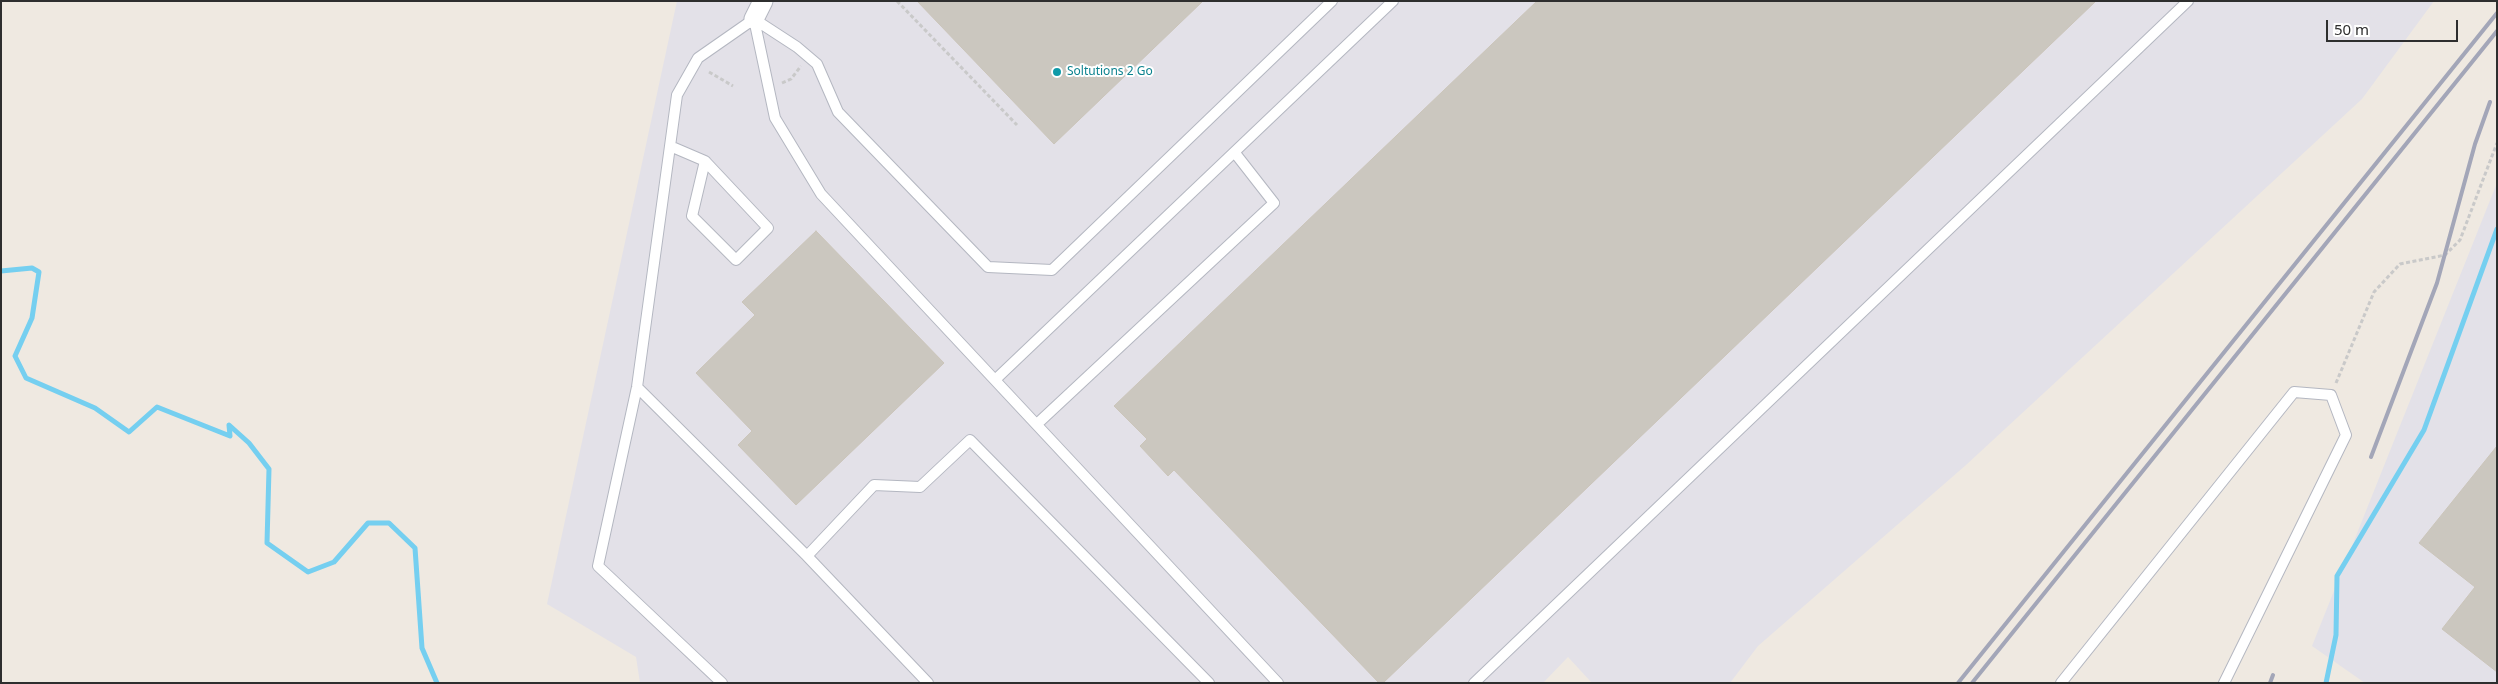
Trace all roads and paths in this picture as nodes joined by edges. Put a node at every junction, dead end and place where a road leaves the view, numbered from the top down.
1 (763, 1) edge
2 (897, 1) edge
3 (1332, 1) edge
4 (1392, 1) edge
5 (2188, 1) edge
6 (754, 19) junction
7 (801, 66) dead end
8 (709, 72) dead end
9 (733, 86) dead end
10 (776, 86) dead end
11 (1017, 125) dead end
12 (2497, 143) edge
13 (670, 146) junction
14 (1235, 153) junction
15 (705, 161) junction
16 (996, 379) junction
17 (637, 387) junction
18 (2331, 395) junction
19 (1037, 424) junction
20 (807, 556) junction
21 (722, 683) edge
22 (928, 683) edge
23 (1209, 683) edge
24 (1278, 683) edge
25 (1474, 683) edge
26 (2060, 683) edge
27 (2224, 683) edge

1 - 6 street
2 - 11 path
3 - 6 lane
4 - 14 lane
5 - 25 lane
6 - 13 lane
6 - 16 lane
7 - 10 path
8 - 9 path
12 - 18 path
13 - 15 lane
13 - 17 lane
14 - 16 lane
14 - 19 lane
15 - 15 lane
16 - 19 lane
17 - 20 lane
17 - 21 lane
18 - 26 lane
18 - 27 lane
19 - 24 lane
20 - 22 lane
20 - 23 lane

